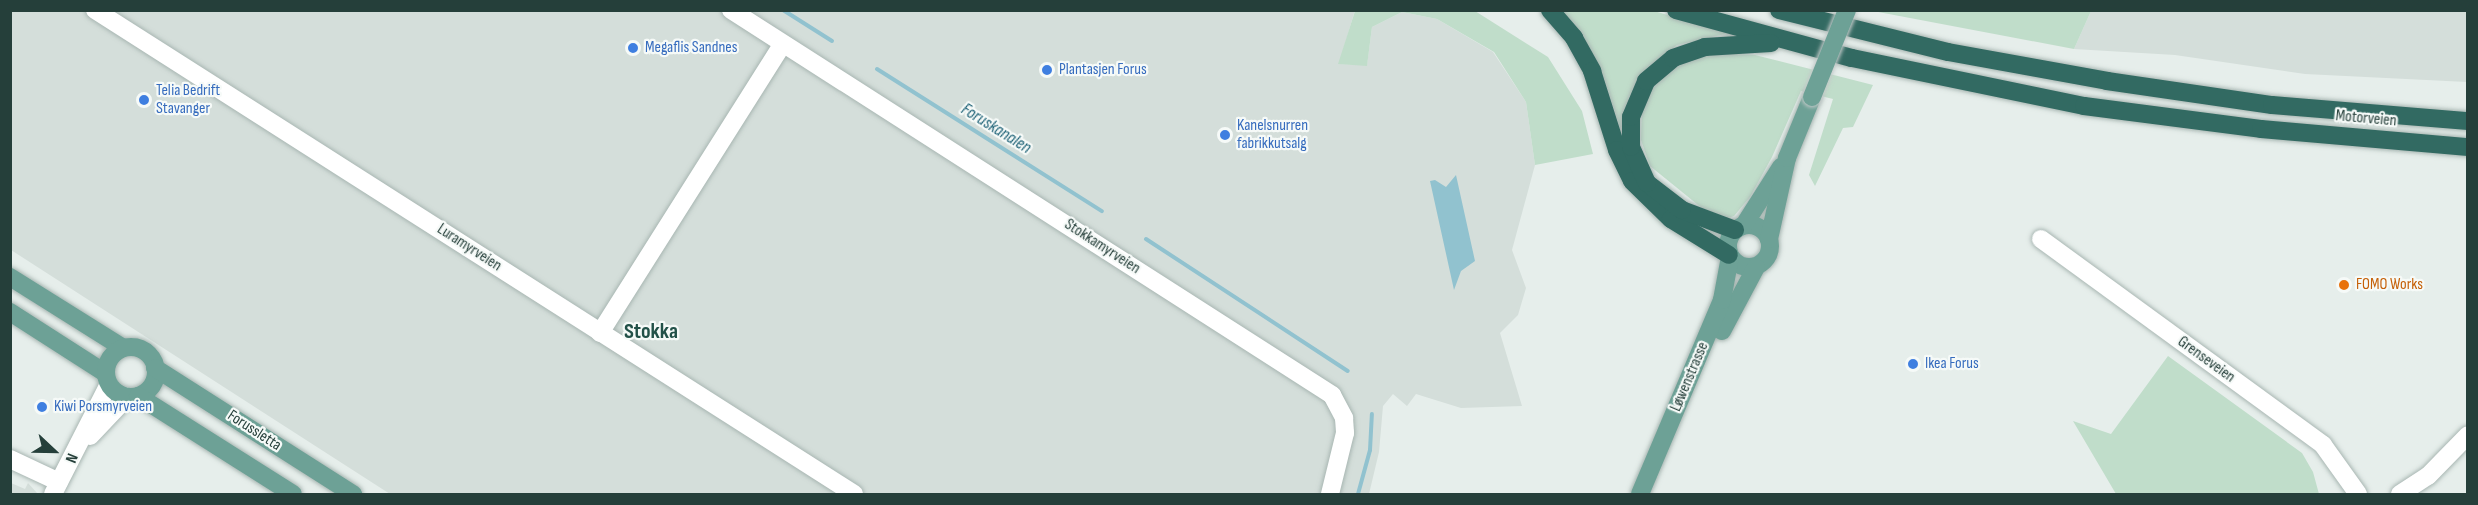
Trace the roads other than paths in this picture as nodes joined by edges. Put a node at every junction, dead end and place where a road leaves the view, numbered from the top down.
1 (95, 10) edge
2 (731, 10) edge
3 (1550, 10) edge
4 (1676, 10) edge
5 (1779, 10) edge
6 (1847, 10) edge
7 (1802, 15) edge
8 (1789, 42) junction
9 (783, 44) junction
10 (2468, 121) edge
11 (2468, 147) edge
12 (1787, 158) junction
13 (1739, 227) junction
14 (1769, 238) junction
15 (2042, 239) dead end
16 (1730, 256) junction
17 (1756, 267) junction
18 (10, 277) edge
19 (10, 312) edge
20 (600, 333) junction
21 (123, 348) junction
22 (155, 368) junction
23 (107, 379) junction
24 (132, 396) junction
25 (2468, 435) edge
26 (78, 448) junction
27 (10, 459) edge
28 (56, 488) edge
29 (845, 492) edge
30 (293, 495) edge
31 (353, 495) edge
32 (1330, 495) edge
33 (1640, 495) edge
34 (1649, 495) edge
35 (2358, 495) edge
36 (2400, 495) edge

1 - 20 street, Luramyrveien
2 - 9 street, Stokkamyrveien
3 - 16 highway
4 - 8 highway
5 - 7 highway
6 - 12 main road, bridge
7 - 10 highway
8 - 11 highway, Motorveien
8 - 13 highway
9 - 20 street
9 - 32 street, Stokkamyrveien
12 - 13 main road
12 - 14 main road
13 - 14 main road
13 - 16 main road
14 - 17 main road
15 - 35 street, Grenseveien
16 - 17 main road
16 - 33 main road, Løwenstrasse
17 - 34 main road, Løwenstrasse
18 - 21 main road
19 - 23 main road
20 - 29 street, Luramyrveien
21 - 22 main road
21 - 23 main road
22 - 24 main road
22 - 31 main road, Forussletta
23 - 24 main road
23 - 26 street
24 - 26 street
24 - 30 main road, Forussletta
25 - 36 street
26 - 28 street
27 - 28 street

